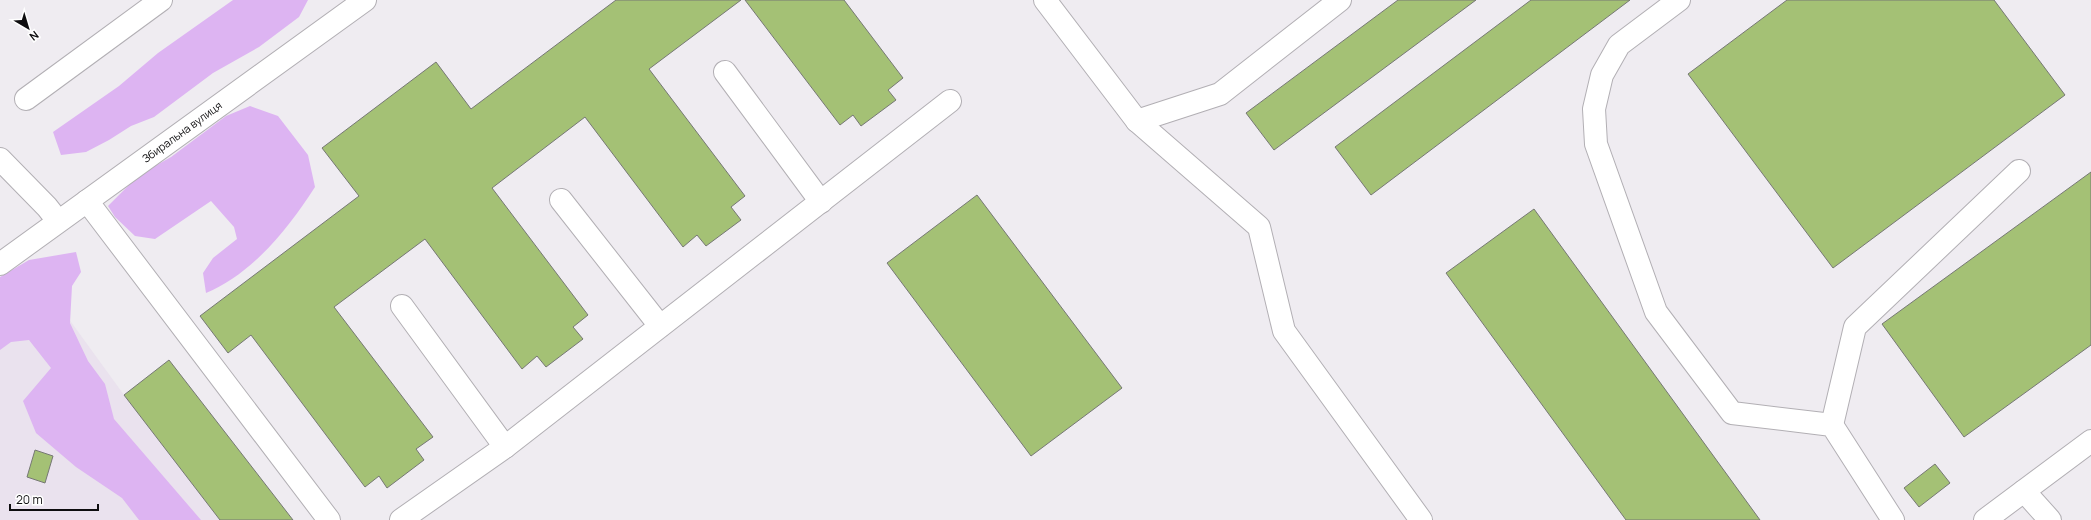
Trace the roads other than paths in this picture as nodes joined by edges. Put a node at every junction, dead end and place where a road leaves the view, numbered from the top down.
1 (161, 0) edge
2 (365, 0) edge
3 (1045, 0) edge
4 (1340, 0) edge
5 (1679, 0) edge
6 (725, 72) dead end
7 (26, 99) dead end
8 (950, 101) dead end
9 (1137, 120) junction
10 (0, 159) edge
11 (2019, 171) dead end
12 (561, 200) dead end
13 (87, 201) junction
14 (821, 202) junction
15 (58, 221) junction
16 (0, 264) edge
17 (402, 306) dead end
18 (660, 326) junction
19 (1832, 425) junction
20 (2091, 441) edge
21 (505, 447) junction
22 (2024, 491) junction
23 (329, 520) edge
24 (401, 520) edge
25 (1421, 520) edge
26 (1893, 520) edge
27 (1985, 520) edge
28 (2050, 520) edge

1 - 7 street
2 - 13 street, Збиральна вулиця
3 - 9 street
4 - 9 street
5 - 19 street
6 - 14 street
8 - 14 street
9 - 25 street
10 - 15 street
11 - 19 street
12 - 18 street
13 - 15 street, Збиральна вулиця
13 - 23 street
14 - 18 street
15 - 16 street, Збиральна вулиця
17 - 21 street
18 - 21 street
19 - 26 street
20 - 22 street
21 - 24 street
22 - 27 street
22 - 28 street

